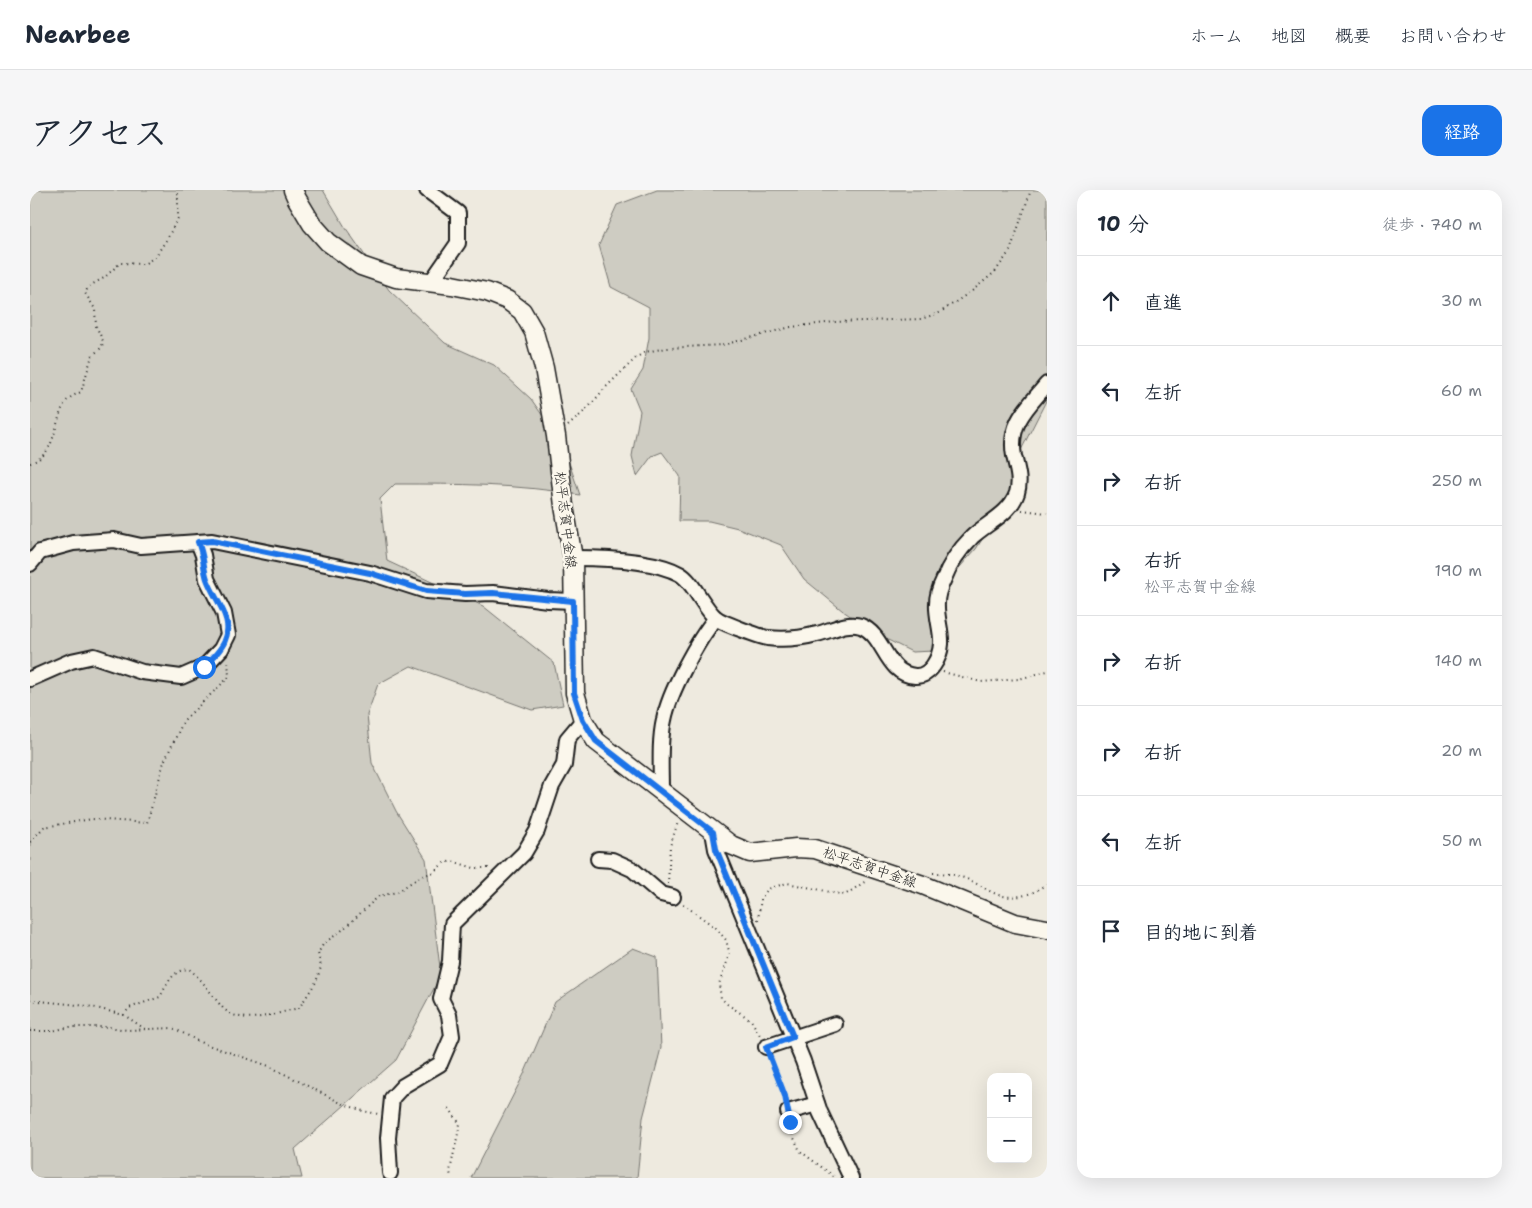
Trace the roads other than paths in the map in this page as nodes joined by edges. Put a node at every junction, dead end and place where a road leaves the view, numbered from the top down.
1 (293, 190) edge
2 (427, 190) edge
3 (431, 282) junction
4 (1047, 384) edge
5 (198, 542) junction
6 (573, 558) junction
7 (30, 564) edge
8 (573, 601) junction
9 (716, 618) junction
10 (30, 679) edge
11 (583, 720) junction
12 (661, 790) junction
13 (713, 832) junction
14 (598, 859) dead end
15 (673, 897) road end
16 (1047, 929) edge
17 (835, 1024) dead end
18 (793, 1037) junction
19 (766, 1047) road end
20 (817, 1104) junction
21 (788, 1112) road end
22 (390, 1173) dead end
23 (852, 1178) edge

1 - 3 main road, 松平志賀中金線
2 - 3 street
3 - 6 main road, 松平志賀中金線
4 - 9 street
5 - 7 street
5 - 8 street
5 - 10 street
6 - 8 main road, 松平志賀中金線
6 - 9 street
8 - 11 main road, 松平志賀中金線
9 - 12 street
11 - 12 main road, 松平志賀中金線
11 - 22 street
12 - 13 main road, 松平志賀中金線
13 - 16 main road, 松平志賀中金線
13 - 18 street
14 - 15 street
17 - 18 street
18 - 19 street
18 - 20 street
20 - 21 street
20 - 23 street

